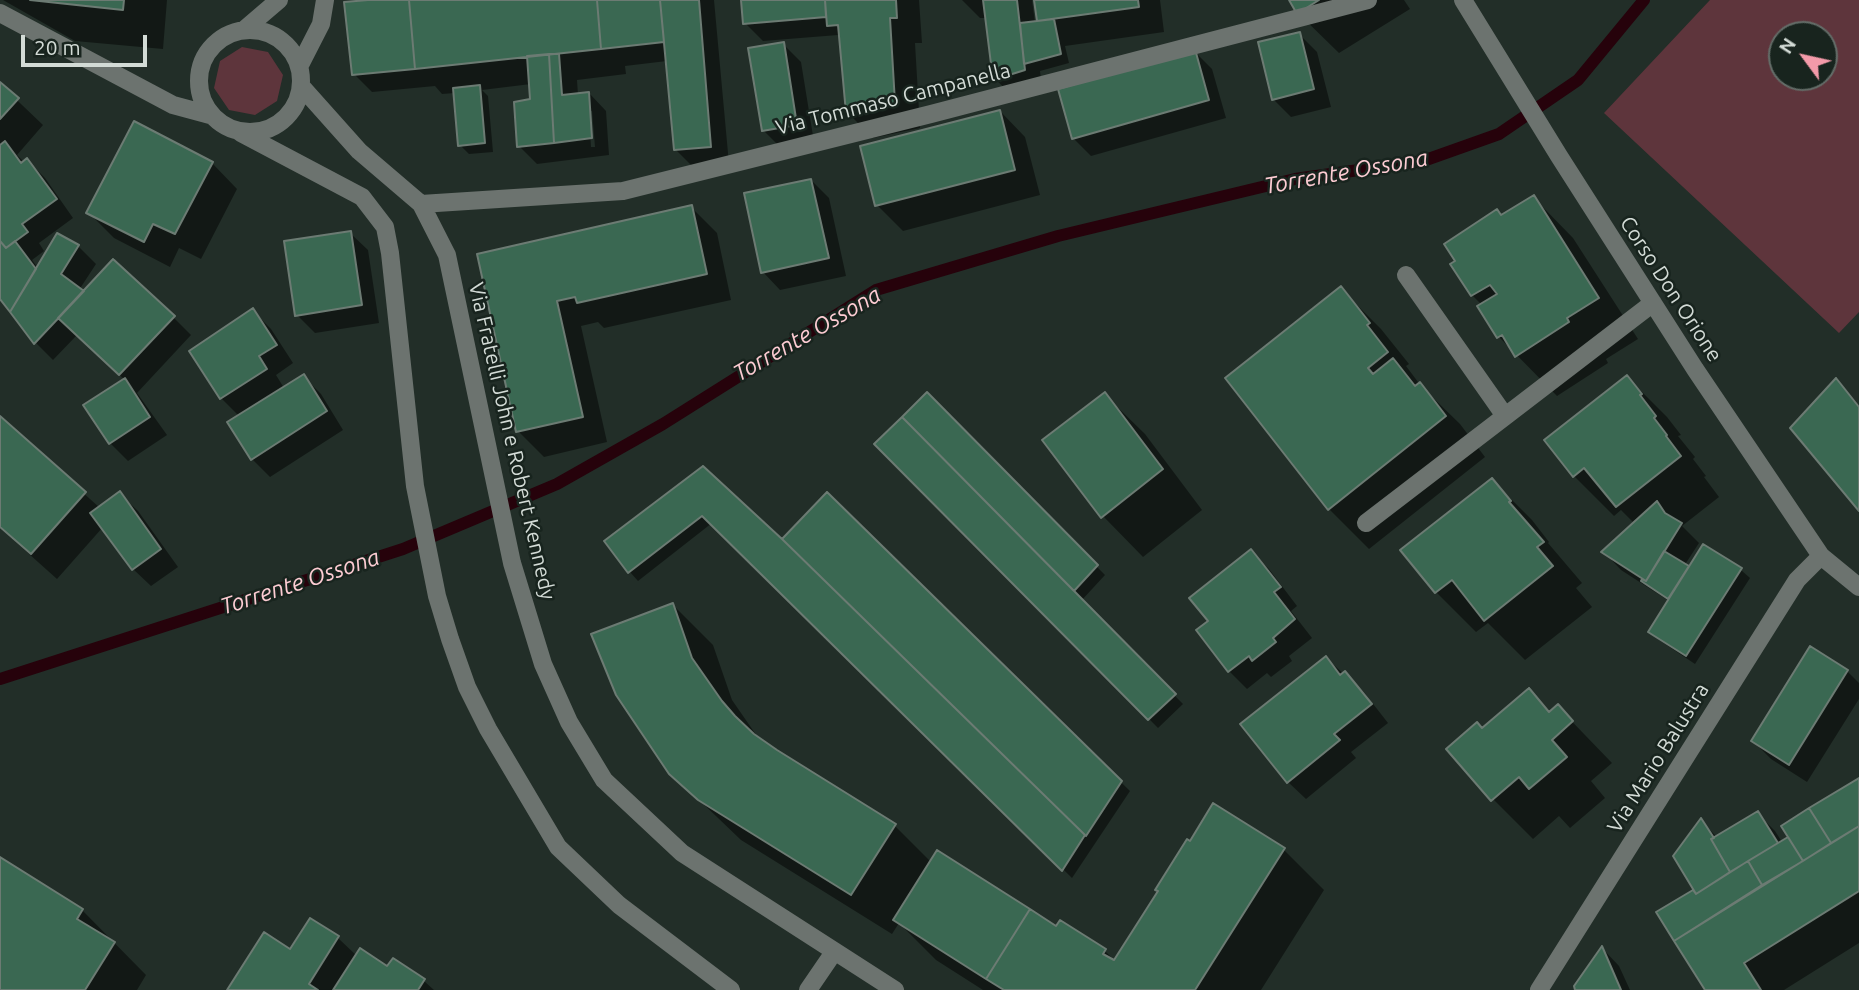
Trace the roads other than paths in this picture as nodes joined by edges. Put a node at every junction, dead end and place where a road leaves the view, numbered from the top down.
1 (279, 0) edge
2 (325, 0) edge
3 (1368, 0) edge
4 (1463, 0) edge
5 (0, 13) edge
6 (245, 29) junction
7 (299, 67) junction
8 (301, 86) junction
9 (209, 115) junction
10 (241, 133) junction
11 (422, 204) junction
12 (1406, 275) dead end
13 (1653, 303) junction
14 (1506, 416) junction
15 (1366, 523) dead end
16 (1821, 556) junction
17 (1859, 587) edge
18 (834, 952) junction
19 (732, 990) edge
20 (808, 990) edge
21 (895, 990) edge
22 (1539, 990) edge

1 - 6 street
2 - 7 street
3 - 11 street, Via Tommaso Campanella
4 - 13 street, Corso Don Orione
5 - 9 street
6 - 7 street
6 - 9 street
7 - 8 street
8 - 10 street
8 - 11 street, Via Fratelli John e Robert Kennedy
9 - 10 street
10 - 19 street
11 - 18 street, Via Fratelli John e Robert Kennedy
12 - 14 street
13 - 14 street
13 - 16 street, Corso Don Orione
14 - 15 street
16 - 17 street, Corso Don Orione
16 - 22 street, Via Mario Balustra
18 - 20 street
18 - 21 street, Via Fratelli John e Robert Kennedy

